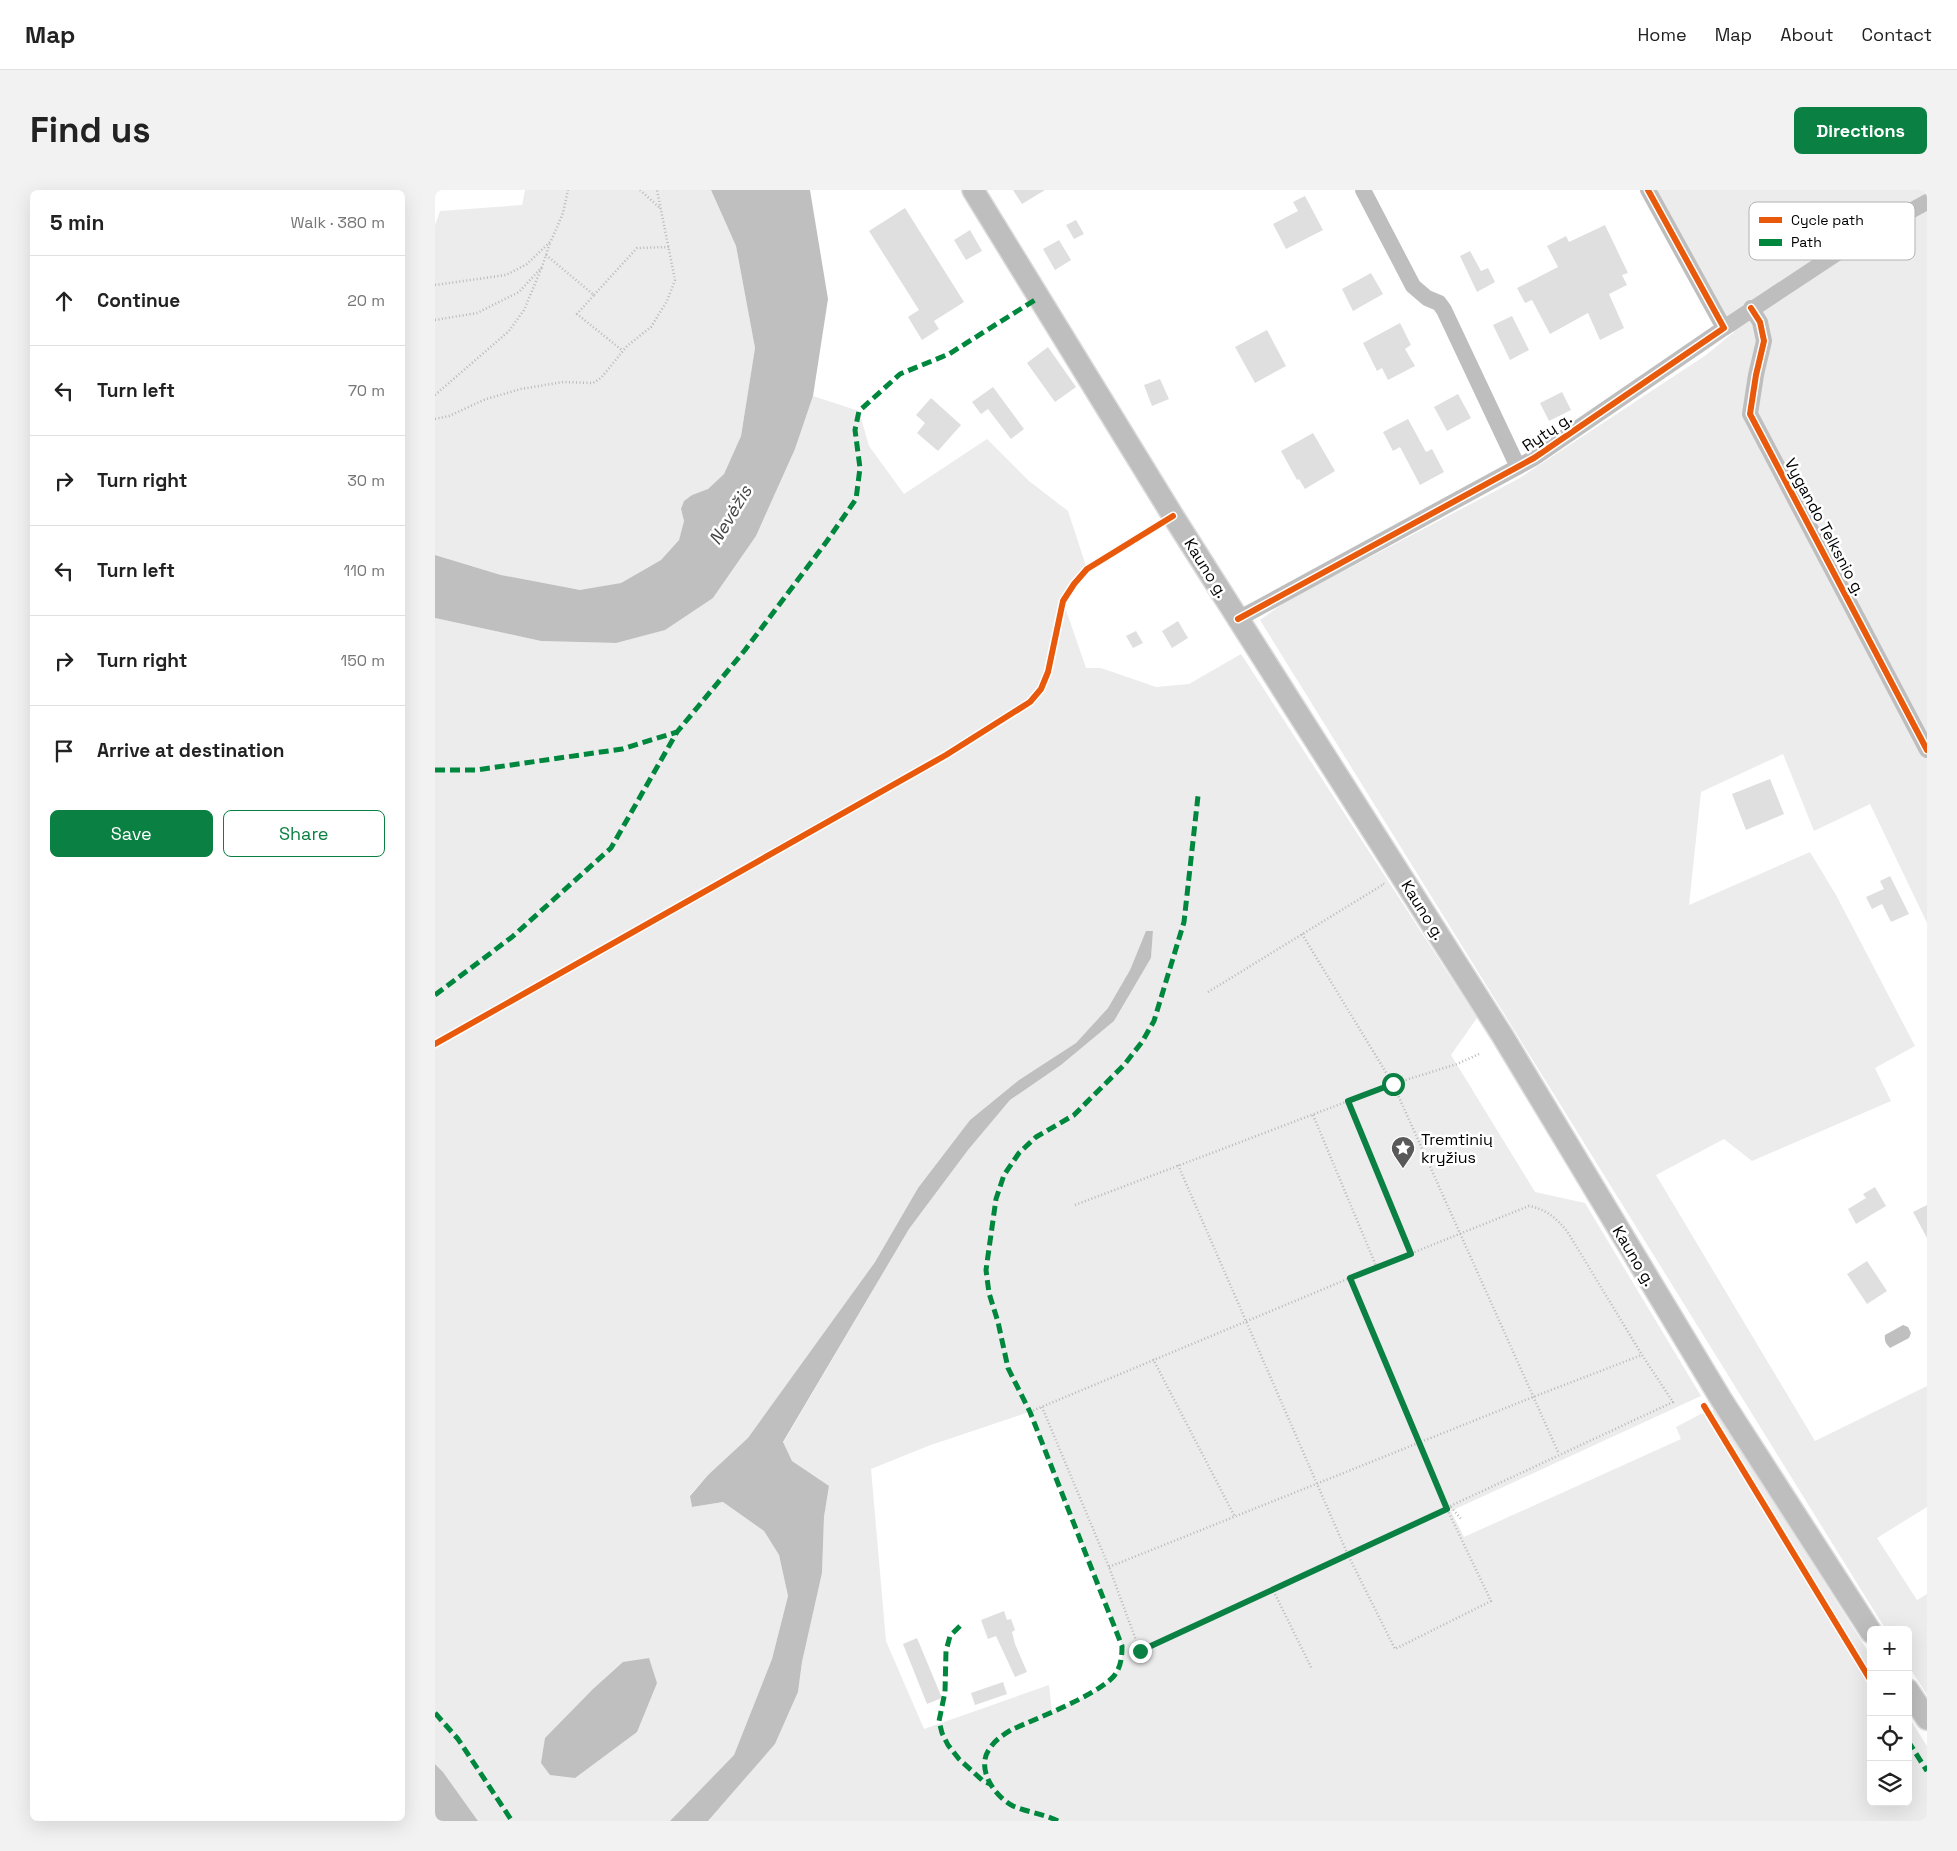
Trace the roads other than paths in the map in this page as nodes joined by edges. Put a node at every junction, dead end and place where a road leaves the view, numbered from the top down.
1 (973, 190) edge
2 (1363, 190) edge
3 (1648, 190) edge
4 (1927, 202) edge
5 (1915, 209) edge
6 (1826, 260) edge
7 (1751, 308) junction
8 (1724, 328) junction
9 (1518, 467) junction
10 (1239, 619) junction
11 (1927, 750) edge
12 (1867, 1626) edge
13 (1912, 1696) edge
14 (1927, 1719) edge

1 - 10 main road, Kauno g.
2 - 9 street
3 - 8 street
4 - 5 street, Rytų g.
6 - 7 street, Rytų g.
7 - 8 street, Rytų g.
7 - 11 street, Vygando Telksnio g.
8 - 9 street, Rytų g.
9 - 10 street, Rytų g.
10 - 12 main road, Kauno g.
13 - 14 main road

